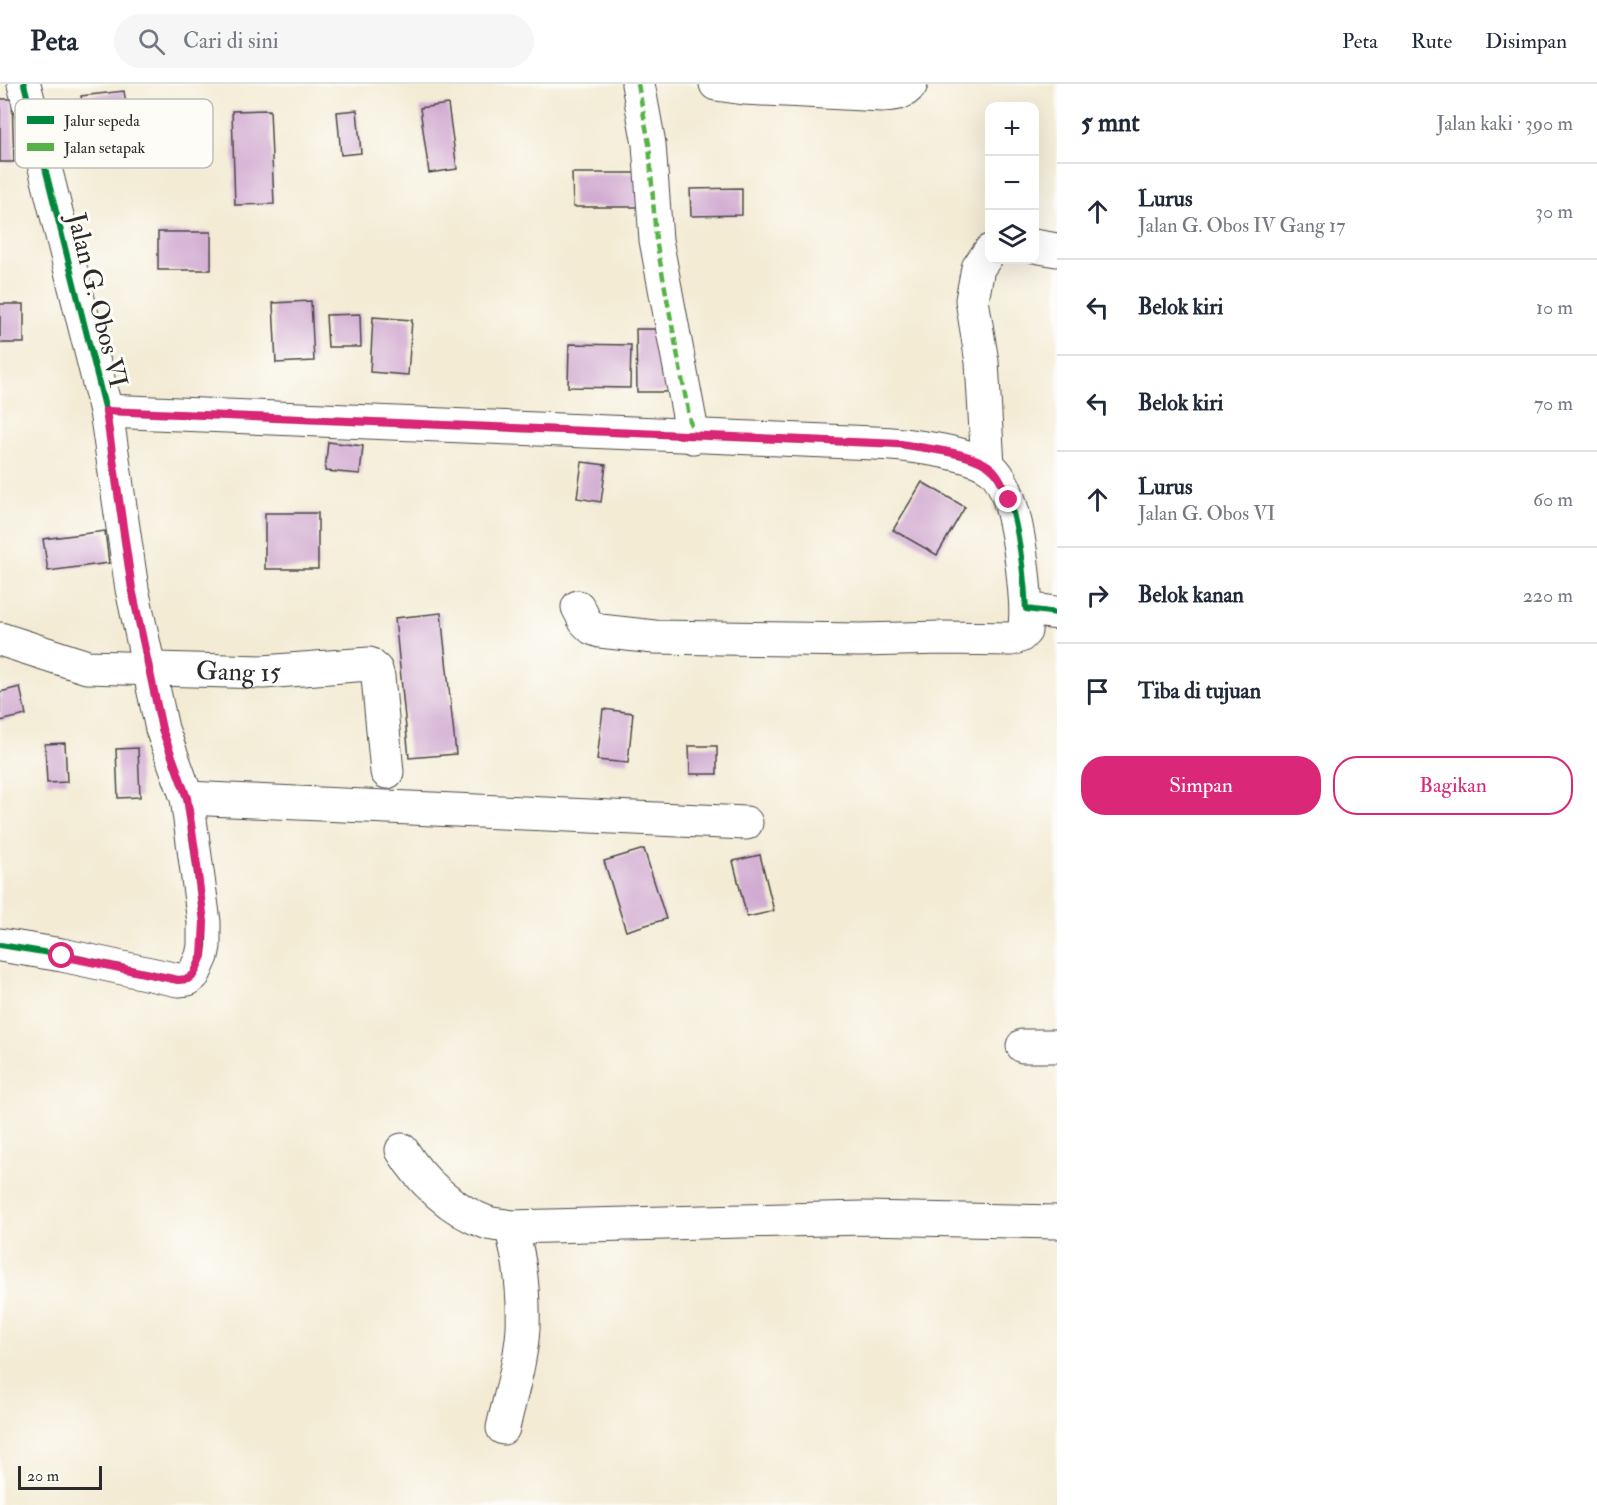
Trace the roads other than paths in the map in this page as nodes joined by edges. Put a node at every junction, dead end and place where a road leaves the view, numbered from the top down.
1 (24, 84) edge
2 (638, 84) edge
3 (910, 84) edge
4 (730, 86) edge
5 (28, 99) edge
6 (45, 168) edge
7 (1039, 247) edge
8 (1057, 250) edge
9 (985, 258) edge
10 (106, 411) junction
11 (693, 437) junction
12 (988, 466) junction
13 (578, 607) dead end
14 (1042, 611) edge
15 (0, 639) edge
16 (149, 668) junction
17 (387, 772) dead end
18 (187, 798) junction
19 (746, 824) dead end
20 (0, 945) edge
21 (1023, 1046) dead end
22 (1057, 1046) edge
23 (402, 1149) dead end
24 (1057, 1222) edge
25 (512, 1227) junction
26 (503, 1428) dead end

1 - 5 street, Jalan G. Obos VI
2 - 11 street
3 - 4 street
6 - 10 street, Jalan G. Obos VI
7 - 8 street
9 - 12 street
10 - 11 street
10 - 16 street, Jalan G. Obos VI
11 - 12 street
12 - 14 street
13 - 14 street
15 - 16 street, Gang 15
16 - 17 street, Gang 15
16 - 18 street, Jalan G. Obos VI
18 - 19 street
18 - 20 street, Jalan G. Obos VI
21 - 22 street
23 - 25 street
24 - 25 street
25 - 26 street

